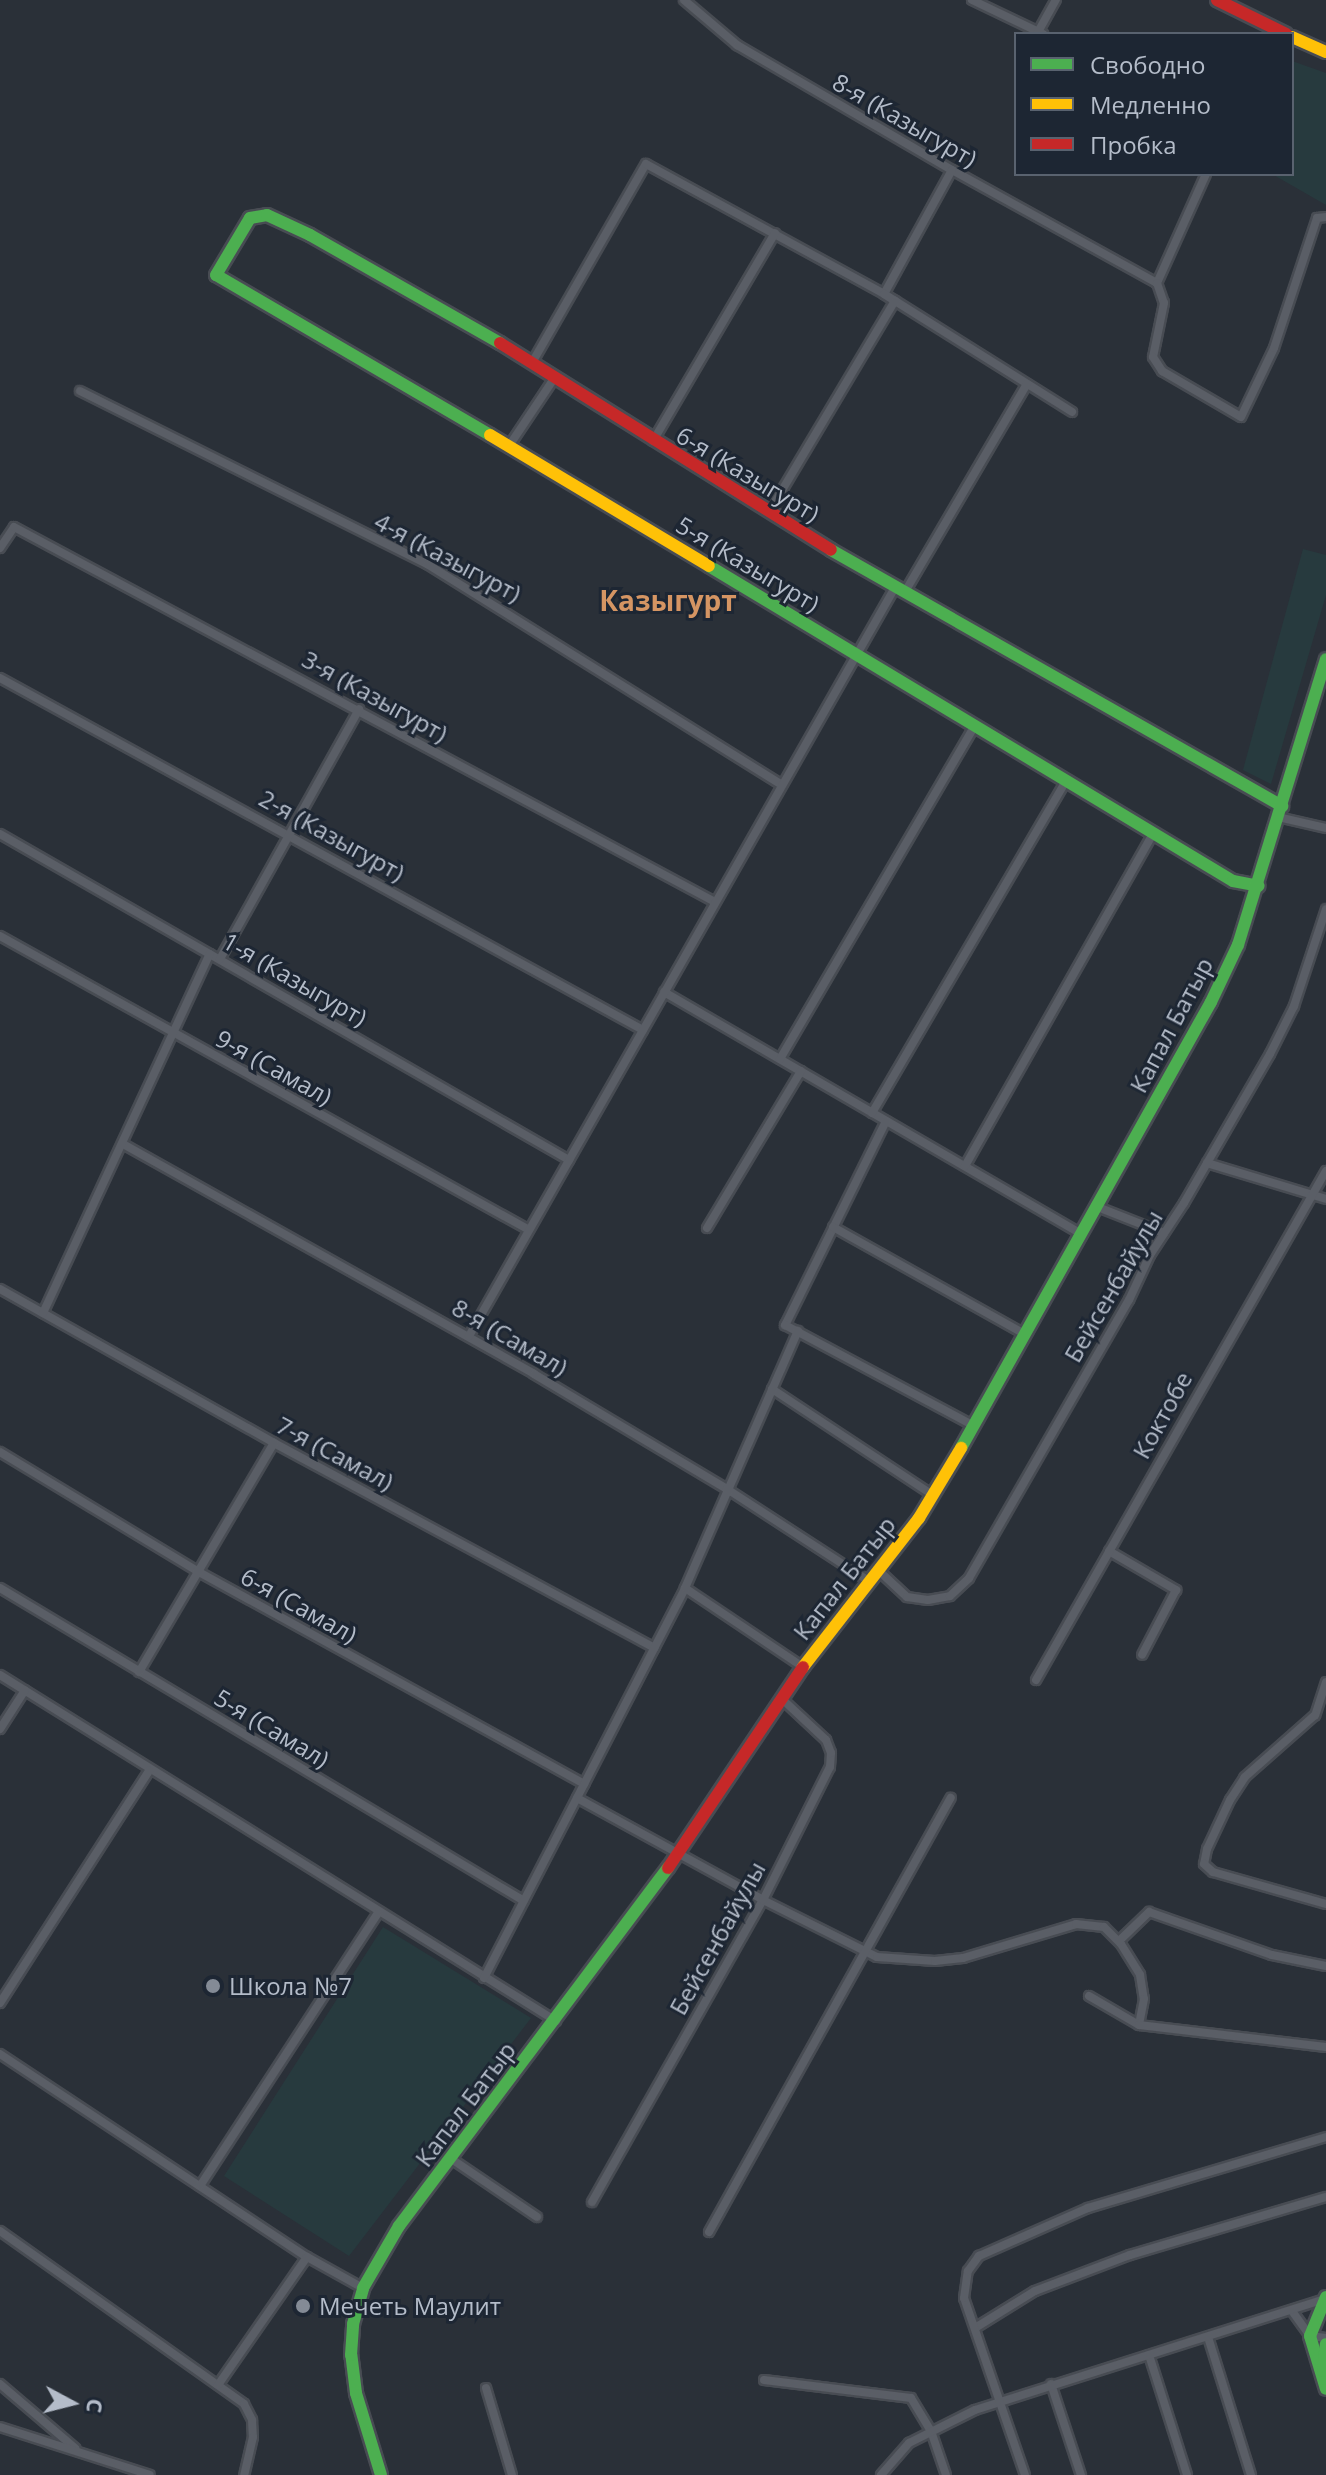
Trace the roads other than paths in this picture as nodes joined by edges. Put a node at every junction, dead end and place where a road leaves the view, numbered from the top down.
1 (684, 0) edge
2 (972, 0) edge
3 (1056, 0) edge
4 (1217, 0) edge
5 (1039, 32) edge
6 (1041, 32) edge
7 (1279, 32) edge
8 (1294, 39) edge
9 (1326, 52) edge
10 (952, 170) junction
11 (1205, 176) edge
12 (1326, 217) edge
13 (775, 233) junction
14 (216, 275) joint
15 (1157, 283) junction
16 (884, 294) junction
17 (895, 301) junction
18 (533, 361) junction
19 (555, 377) junction
20 (1027, 384) junction
21 (80, 391) dead end
22 (1072, 412) dead end
23 (653, 441) junction
24 (509, 446) junction
25 (769, 512) junction
26 (0, 548) edge
27 (900, 589) junction
28 (856, 655) junction
29 (1326, 659) edge
30 (0, 678) edge
31 (359, 709) junction
32 (975, 725) junction
33 (1066, 781) junction
34 (782, 785) junction
35 (1280, 812) junction
36 (1326, 828) edge
37 (1154, 832) junction
38 (0, 834) edge
39 (289, 834) junction
40 (1259, 886) junction
41 (715, 902) junction
42 (1326, 909) edge
43 (0, 936) edge
44 (210, 954) junction
45 (220, 959) junction
46 (664, 992) junction
47 (643, 1030) junction
48 (173, 1034) junction
49 (780, 1059) junction
50 (801, 1071) junction
51 (872, 1113) junction
52 (886, 1121) junction
53 (123, 1144) junction
54 (569, 1160) junction
55 (1207, 1163) junction
56 (965, 1166) junction
57 (1326, 1171) edge
58 (1311, 1195) junction
59 (1326, 1199) edge
60 (1095, 1206) junction
61 (833, 1227) junction
62 (707, 1228) dead end
63 (529, 1230) junction
64 (1080, 1233) junction
65 (1164, 1233) junction
66 (0, 1289) edge
67 (43, 1313) junction
68 (798, 1331) junction
69 (1026, 1335) junction
70 (469, 1336) junction
71 (772, 1389) junction
72 (974, 1426) junction
73 (274, 1443) junction
74 (0, 1452) edge
75 (727, 1489) junction
76 (933, 1495) junction
77 (1109, 1551) junction
78 (877, 1569) junction
79 (197, 1571) junction
80 (867, 1580) junction
81 (0, 1588) edge
82 (685, 1588) junction
83 (654, 1648) junction
84 (1142, 1655) dead end
85 (803, 1667) junction
86 (139, 1672) junction
87 (0, 1675) edge
88 (1036, 1680) dead end
89 (1326, 1682) edge
90 (25, 1690) junction
91 (782, 1699) junction
92 (0, 1729) edge
93 (149, 1771) junction
94 (584, 1784) junction
95 (577, 1798) junction
96 (951, 1798) dead end
97 (679, 1853) junction
98 (763, 1900) junction
99 (524, 1901) junction
100 (1326, 1904) edge
101 (378, 1913) junction
102 (1119, 1941) junction
103 (863, 1952) junction
104 (1326, 1966) edge
105 (484, 1978) junction
106 (1089, 1996) dead end
107 (0, 2003) edge
108 (556, 2021) junction
109 (1139, 2025) junction
110 (1326, 2047) edge
111 (0, 2054) edge
112 (1326, 2137) edge
113 (450, 2158) junction
114 (200, 2186) junction
115 (1326, 2197) edge
116 (592, 2202) dead end
117 (537, 2217) dead end
118 (0, 2231) edge
119 (709, 2232) dead end
120 (307, 2257) junction
121 (363, 2288) junction
122 (1326, 2299) edge
123 (1292, 2311) junction
124 (975, 2328) junction
125 (1310, 2336) junction
126 (1208, 2337) junction
127 (1326, 2341) edge
128 (1149, 2355) junction
129 (764, 2380) dead end
130 (0, 2384) edge
131 (1051, 2384) junction
132 (1324, 2384) edge
133 (218, 2385) junction
134 (486, 2388) dead end
135 (1001, 2401) junction
136 (0, 2427) edge
137 (931, 2431) junction
138 (79, 2451) junction
139 (150, 2475) edge
140 (244, 2475) edge
141 (381, 2475) edge
142 (512, 2475) edge
143 (881, 2475) edge
144 (946, 2475) edge
145 (1025, 2475) edge
146 (1081, 2475) edge
147 (1187, 2475) edge
148 (1251, 2475) edge

1 - 10 street, 8-я (Казыгурт)
2 - 5 street
3 - 6 street
4 - 7 street
8 - 9 street
10 - 15 street, 8-я (Казыгурт)
10 - 16 street
11 - 15 street
12 - 15 street
13 - 16 street
13 - 18 street
13 - 23 street
14 - 18 street, 6-я (Казыгурт)
14 - 24 street, 5-я (Казыгурт)
16 - 17 street
17 - 20 street
17 - 25 street
18 - 19 street, 6-я (Казыгурт)
19 - 23 street, 6-я (Казыгурт)
19 - 24 street
20 - 22 street
20 - 27 street
21 - 34 street, 4-я (Казыгурт)
23 - 25 street, 6-я (Казыгурт)
24 - 28 street, 5-я (Казыгурт)
25 - 27 street, 6-я (Казыгурт)
26 - 31 street, 3-я (Казыгурт)
27 - 28 street
27 - 35 street, 6-я (Казыгурт)
28 - 32 street, 5-я (Казыгурт)
28 - 34 street
29 - 35 street, Капал Батыр
30 - 39 street, 2-я (Казыгурт)
31 - 39 street
31 - 41 street, 3-я (Казыгурт)
32 - 33 street, 5-я (Казыгурт)
32 - 49 street
33 - 37 street, 5-я (Казыгурт)
33 - 51 street
34 - 41 street
35 - 36 street
35 - 40 street, Капал Батыр
37 - 40 street, 5-я (Казыгурт)
37 - 56 street
38 - 44 street, 1-я (Казыгурт)
39 - 45 street
39 - 47 street, 2-я (Казыгурт)
40 - 60 street, Капал Батыр
41 - 46 street
42 - 55 street, Бейсенбайулы
43 - 48 street, 9-я (Самал)
44 - 45 street, 1-я (Казыгурт)
44 - 48 street
45 - 54 street, 1-я (Казыгурт)
46 - 47 street
46 - 49 street
47 - 54 street
48 - 53 street
48 - 63 street, 9-я (Самал)
49 - 50 street
50 - 51 street
50 - 62 street
51 - 52 street
52 - 56 street
52 - 61 street
53 - 67 street
53 - 70 street, 8-я (Самал)
54 - 63 street
55 - 58 street
55 - 65 street, Бейсенбайулы
56 - 64 street
57 - 58 street, Коктобе
58 - 59 street
58 - 77 street, Коктобе
60 - 64 street, Капал Батыр
60 - 65 street
61 - 68 street
61 - 69 street
63 - 70 street
64 - 69 street, Капал Батыр
65 - 78 street, Бейсенбайулы
66 - 67 street, 7-я (Самал)
67 - 73 street, 7-я (Самал)
68 - 71 street
68 - 72 street
69 - 72 street, Капал Батыр
70 - 75 street, 8-я (Самал)
71 - 75 street
71 - 76 street
72 - 76 street, Капал Батыр
73 - 79 street
73 - 83 street, 7-я (Самал)
74 - 79 street, 6-я (Самал)
75 - 80 street, 8-я (Самал)
75 - 82 street
76 - 78 street, Капал Батыр
77 - 84 street
77 - 88 street, Коктобе
78 - 80 street, Капал Батыр
79 - 86 street
79 - 94 street, 6-я (Самал)
80 - 85 street, Капал Батыр
81 - 86 street, 5-я (Самал)
82 - 83 street
82 - 85 street
83 - 94 street
85 - 91 street, Капал Батыр
86 - 99 street, 5-я (Самал)
87 - 90 street
89 - 100 street
90 - 92 street
90 - 93 street
91 - 97 street, Капал Батыр
91 - 98 street, Бейсенбайулы
93 - 101 street
93 - 107 street
94 - 95 street
95 - 97 street
95 - 99 street
96 - 103 street
97 - 98 street
97 - 108 street, Капал Батыр
98 - 103 street
98 - 116 street, Бейсенбайулы
99 - 105 street
101 - 105 street
101 - 114 street
102 - 103 street
102 - 104 street
102 - 109 street
103 - 119 street
105 - 108 street
106 - 109 street
108 - 113 street, Капал Батыр
109 - 110 street
111 - 114 street
112 - 124 street
113 - 117 street
113 - 121 street, Капал Батыр
114 - 120 street
115 - 124 street
118 - 133 street
120 - 121 street
120 - 133 street
121 - 141 street, Капал Батыр
122 - 123 street
122 - 125 street
123 - 125 street
123 - 126 street
124 - 135 street
125 - 127 street
125 - 132 street
126 - 128 street
126 - 148 street
127 - 132 street
128 - 131 street
128 - 147 street
129 - 137 street
130 - 138 street
131 - 135 street
131 - 146 street
133 - 140 street
134 - 142 street
135 - 137 street
135 - 145 street
136 - 138 street
137 - 143 street
137 - 144 street
138 - 139 street

